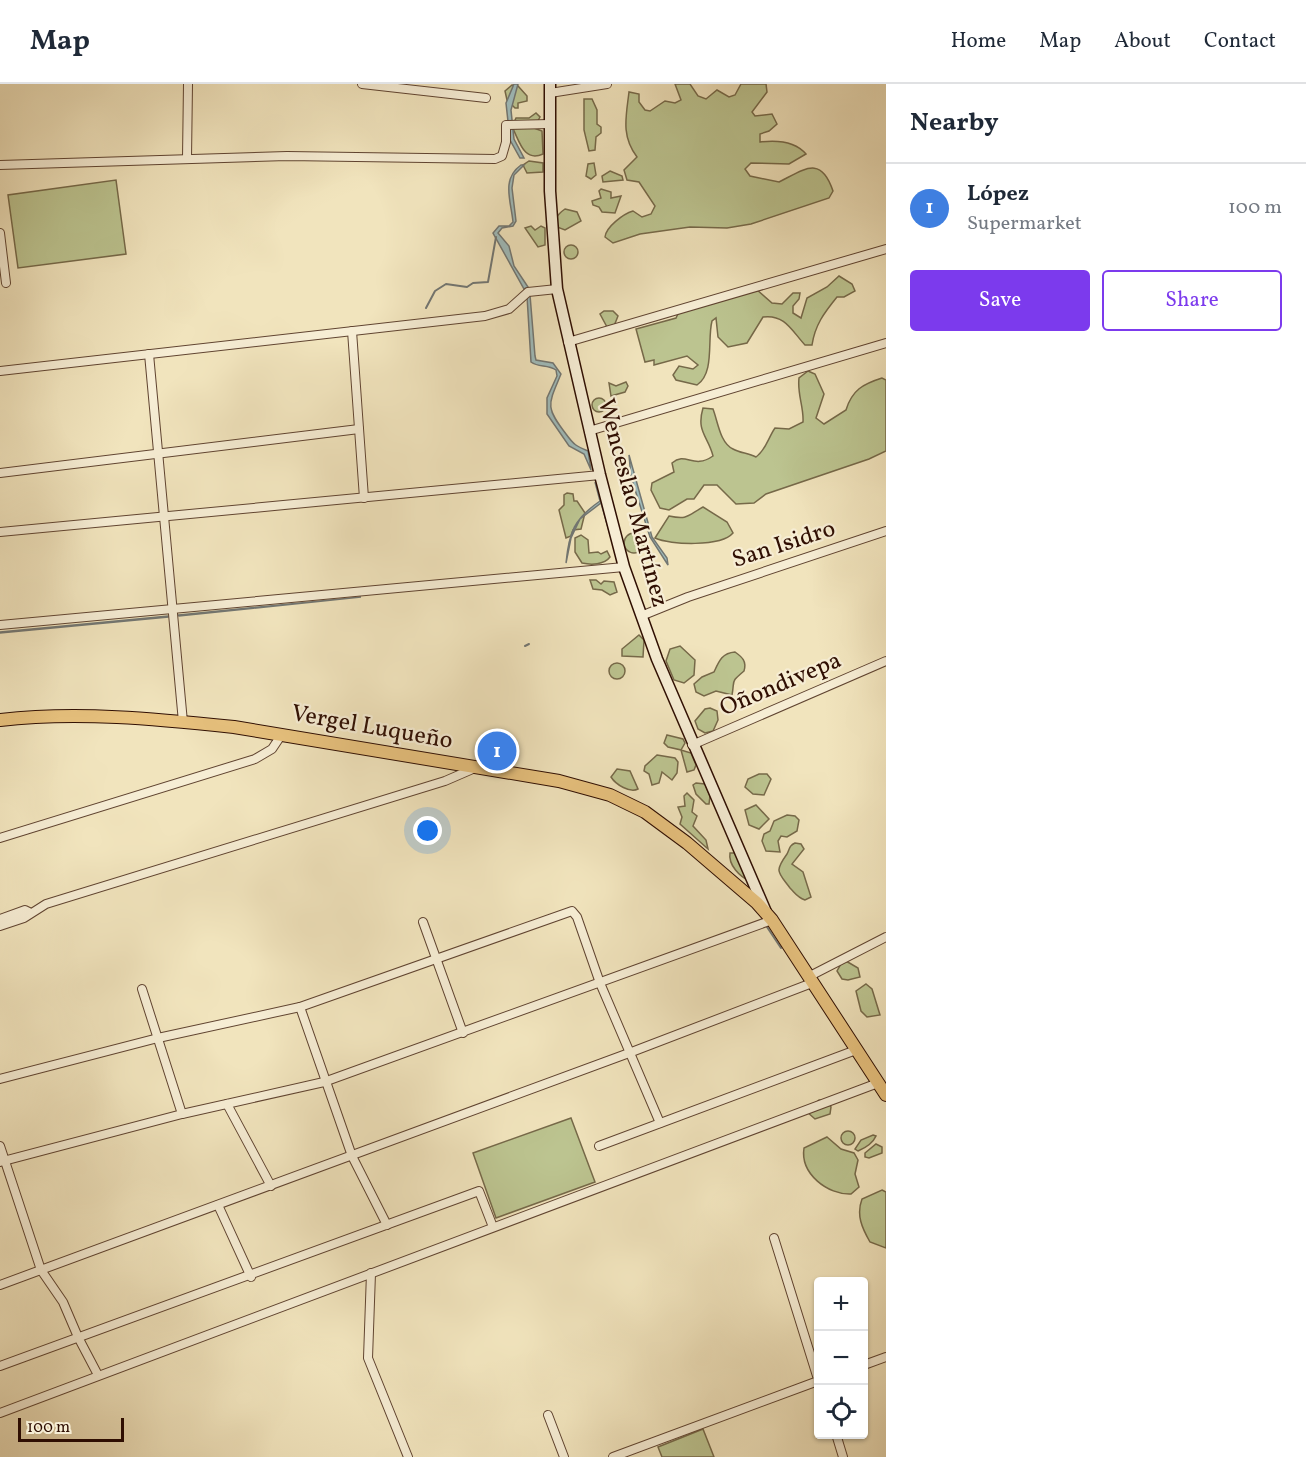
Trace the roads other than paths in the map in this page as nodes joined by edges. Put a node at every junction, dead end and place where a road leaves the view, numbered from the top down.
1 (188, 84) edge
2 (362, 84) edge
3 (607, 84) edge
4 (433, 88) edge
5 (550, 89) edge
6 (486, 98) dead end
7 (549, 124) junction
8 (187, 158) junction
9 (0, 165) edge
10 (0, 233) edge
11 (886, 249) edge
12 (2, 271) edge
13 (6, 283) dead end
14 (556, 289) junction
15 (352, 331) junction
16 (568, 342) junction
17 (886, 344) edge
18 (149, 354) junction
19 (0, 371) edge
20 (359, 429) junction
21 (589, 431) junction
22 (159, 453) junction
23 (0, 473) edge
24 (600, 475) junction
25 (364, 498) junction
26 (164, 517) junction
27 (886, 531) edge
28 (0, 532) edge
29 (624, 567) junction
30 (173, 609) junction
31 (641, 616) junction
32 (0, 625) edge
33 (886, 661) edge
34 (0, 720) edge
35 (183, 722) junction
36 (282, 734) junction
37 (692, 745) junction
38 (476, 767) junction
39 (0, 838) edge
40 (29, 912) junction
41 (769, 916) junction
42 (0, 919) edge
43 (423, 922) dead end
44 (0, 926) edge
45 (886, 937) edge
46 (437, 960) junction
47 (810, 980) junction
48 (600, 983) junction
49 (142, 989) dead end
50 (300, 1007) junction
51 (463, 1033) junction
52 (158, 1038) junction
53 (856, 1050) junction
54 (629, 1053) junction
55 (0, 1079) edge
56 (324, 1082) junction
57 (878, 1083) junction
58 (886, 1095) edge
59 (227, 1104) junction
60 (182, 1114) junction
61 (660, 1123) junction
62 (0, 1146) edge
63 (599, 1146) dead end
64 (352, 1156) junction
65 (2, 1161) edge
66 (271, 1186) junction
67 (218, 1205) junction
68 (387, 1225) junction
69 (493, 1227) junction
70 (774, 1239) dead end
71 (41, 1270) junction
72 (371, 1273) junction
73 (251, 1277) junction
74 (0, 1285) edge
75 (78, 1337) junction
76 (886, 1357) edge
77 (814, 1364) edge
78 (868, 1364) edge
79 (0, 1366) edge
80 (98, 1375) junction
81 (814, 1382) edge
82 (0, 1413) edge
83 (548, 1415) dead end
84 (838, 1439) edge
85 (408, 1457) edge
86 (564, 1457) edge
87 (613, 1457) edge
88 (843, 1457) edge

1 - 8 street
2 - 4 street
3 - 5 street
4 - 6 street
5 - 7 main road, Wenceslao Martínez
7 - 8 street
7 - 14 main road, Wenceslao Martínez
8 - 9 street
10 - 12 street
11 - 16 street
12 - 13 street
14 - 15 street
14 - 16 main road, Wenceslao Martínez
15 - 18 street
15 - 20 street
16 - 21 main road, Wenceslao Martínez
17 - 21 street
18 - 19 street
18 - 22 street
20 - 22 street
20 - 25 street
21 - 24 main road, Wenceslao Martínez
22 - 23 street
22 - 26 street
24 - 25 street
24 - 29 main road, Wenceslao Martínez
25 - 26 street
26 - 28 street
26 - 30 street
27 - 31 street, San Isidro
29 - 30 street
29 - 31 main road, Wenceslao Martínez
30 - 32 street
30 - 35 street
31 - 37 main road, Wenceslao Martínez
33 - 37 street, Oñondivepa
34 - 35 main road, Vergel Luqueño
35 - 36 main road, Vergel Luqueño
36 - 38 main road, Vergel Luqueño
36 - 39 street
37 - 41 main road, Wenceslao Martínez
38 - 40 street
38 - 41 main road, Vergel Luqueño
40 - 42 street
40 - 44 street
41 - 47 main road, Vergel Luqueño
41 - 48 street
43 - 46 street
45 - 47 street
46 - 48 street
46 - 50 street
46 - 51 street
47 - 53 main road, Vergel Luqueño
47 - 54 street
48 - 51 street
48 - 54 street
49 - 52 street
50 - 52 street
50 - 56 street
51 - 56 street
52 - 55 street
52 - 60 street
53 - 57 main road, Vergel Luqueño
53 - 61 street
54 - 61 street
54 - 64 street
56 - 59 street
56 - 64 street
57 - 58 main road, Vergel Luqueño
57 - 69 street
59 - 60 street
59 - 66 street
60 - 65 street
61 - 63 street
62 - 65 street
64 - 66 street
64 - 68 street
65 - 71 street
66 - 67 street
67 - 71 street
67 - 73 street
68 - 69 street
68 - 73 street
69 - 72 street
70 - 77 street
71 - 74 street
71 - 75 street
72 - 80 street
72 - 85 street
73 - 75 street
75 - 79 street
75 - 80 street
76 - 78 street
80 - 82 street
81 - 87 street
83 - 86 street
84 - 88 street

